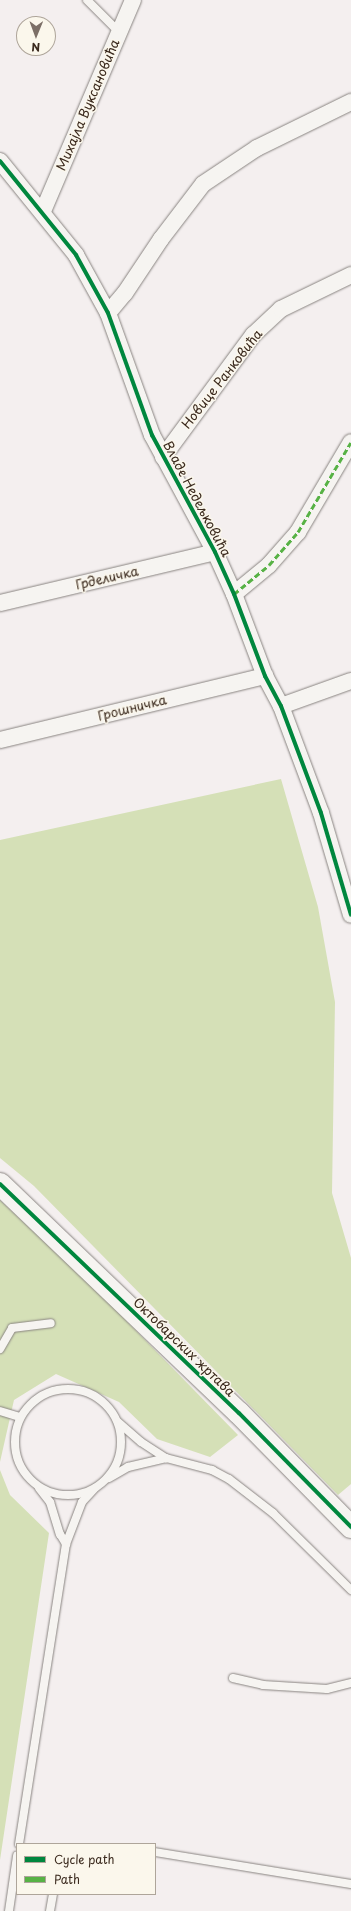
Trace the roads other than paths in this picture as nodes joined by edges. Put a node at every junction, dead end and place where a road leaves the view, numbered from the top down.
1 (87, 0) edge
2 (133, 0) edge
3 (119, 32) junction
4 (351, 102) edge
5 (0, 161) edge
6 (43, 212) junction
7 (351, 275) edge
8 (108, 313) junction
9 (351, 442) edge
10 (163, 457) junction
11 (215, 552) junction
12 (234, 594) junction
13 (0, 603) edge
14 (265, 676) junction
15 (351, 682) edge
16 (281, 706) junction
17 (0, 740) edge
18 (351, 915) edge
19 (0, 1184) edge
20 (51, 1323) dead end
21 (0, 1349) edge
22 (0, 1411) edge
23 (20, 1417) junction
24 (118, 1422) junction
25 (166, 1458) junction
26 (107, 1479) junction
27 (37, 1486) junction
28 (95, 1488) junction
29 (351, 1527) edge
30 (66, 1544) junction
31 (351, 1590) edge
32 (233, 1678) dead end
33 (351, 1683) edge
34 (19, 1843) edge
35 (156, 1852) edge
36 (16, 1863) edge
37 (351, 1884) edge
38 (53, 1895) edge
39 (9, 1911) edge
40 (50, 1911) edge

1 - 3 lane
2 - 3 street, Михајла Вуксановића
3 - 6 street, Михајла Вуксановића
4 - 8 street
5 - 6 street, Владе Недељковића
6 - 8 street, Владе Недељковића
7 - 10 street, Новице Ранковића
8 - 10 street, Владе Недељковића
9 - 12 street
10 - 11 street, Владе Недељковића
11 - 12 street, Владе Недељковића
11 - 13 street, Грделичка
12 - 14 street, Владе Недељковића
14 - 16 street, Владе Недељковића
14 - 17 street, Грошничка
15 - 16 street
16 - 18 street, Владе Недељковића
19 - 29 street, Октобарских жртава
20 - 21 lane
22 - 23 lane
23 - 24 lane
23 - 27 lane
24 - 25 lane
24 - 26 lane
25 - 26 lane
25 - 31 lane
26 - 28 lane
27 - 28 lane
27 - 30 lane
28 - 30 lane
30 - 34 lane
32 - 33 lane
35 - 37 lane
36 - 39 lane
38 - 40 lane

